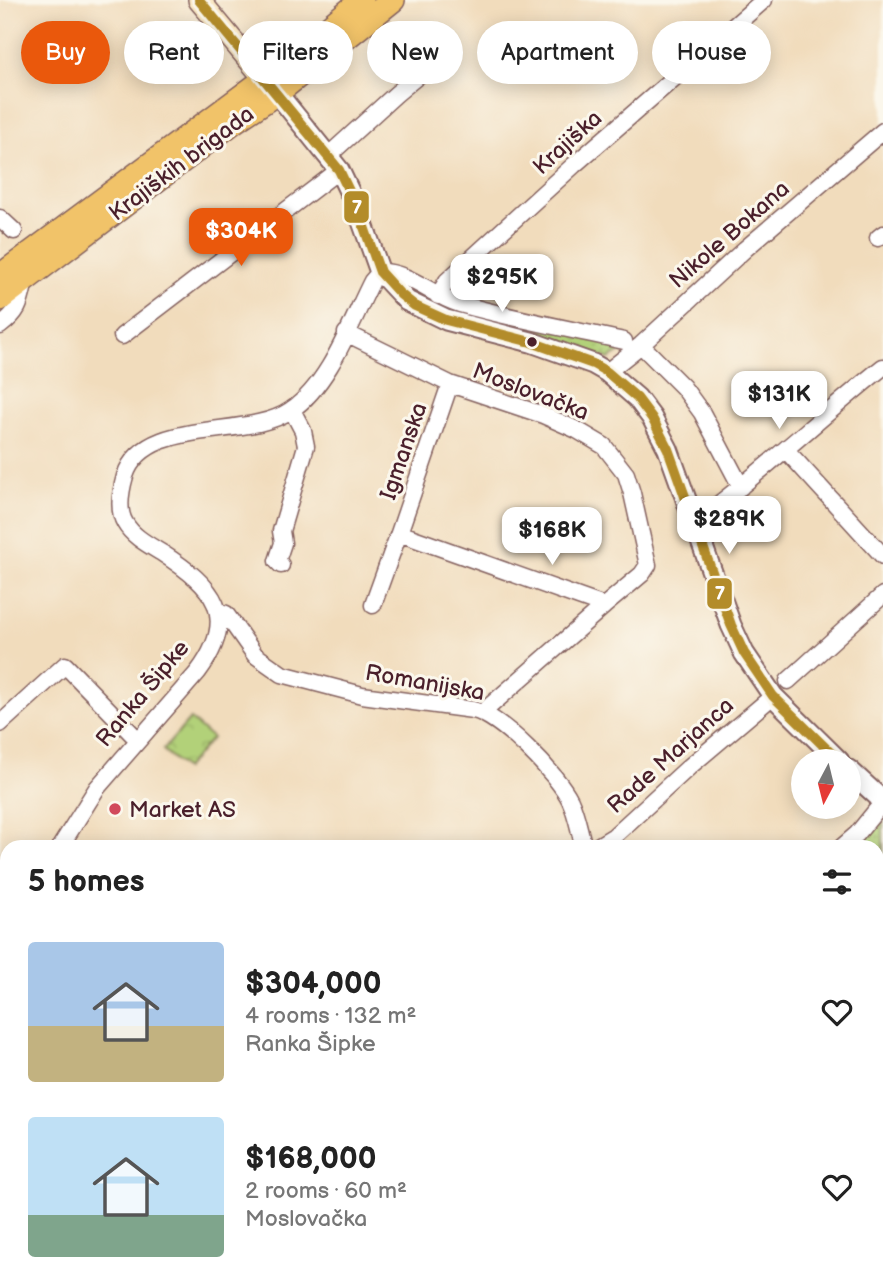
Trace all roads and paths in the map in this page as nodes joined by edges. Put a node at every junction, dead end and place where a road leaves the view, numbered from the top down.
1 (199, 0) edge
2 (362, 0) edge
3 (393, 0) edge
4 (764, 0) edge
5 (407, 84) edge
6 (271, 86) junction
7 (883, 131) edge
8 (334, 163) junction
9 (0, 218) edge
10 (14, 231) dead end
11 (380, 272) junction
12 (0, 276) edge
13 (24, 280) junction
14 (439, 296) junction
15 (0, 299) edge
16 (0, 326) edge
17 (346, 333) junction
18 (122, 336) dead end
19 (625, 341) dead end
20 (641, 345) junction
21 (883, 367) edge
22 (607, 372) junction
23 (450, 384) junction
24 (292, 410) junction
25 (786, 450) junction
26 (741, 487) junction
27 (695, 522) junction
28 (399, 533) junction
29 (883, 556) edge
30 (281, 565) dead end
31 (883, 596) edge
32 (373, 605) dead end
33 (604, 606) junction
34 (218, 611) junction
35 (788, 681) dead end
36 (773, 696) junction
37 (483, 712) junction
38 (0, 724) edge
39 (138, 740) junction
40 (827, 749) edge
41 (861, 781) edge
42 (883, 802) edge
43 (64, 840) edge
44 (582, 840) edge
45 (607, 840) edge
46 (850, 840) edge

1 - 6 main road
2 - 6 main road, Krajiških brigada
3 - 6 main road, Krajiških brigada
4 - 14 street, Krajiška
5 - 8 street
6 - 8 street
6 - 12 main road, Krajiških brigada
6 - 13 main road, Krajiških brigada
7 - 20 street, Nikole Bokana
8 - 11 street
8 - 18 street
9 - 10 street
11 - 14 street
11 - 17 street
11 - 22 street
13 - 15 main road, Krajiških brigada
13 - 16 street
14 - 19 street
17 - 23 street, Moslovačka
17 - 24 street
20 - 22 street, Nikole Bokana
20 - 26 street
21 - 25 street
22 - 27 street
23 - 28 street, Igmanska
23 - 33 street, Moslovačka
24 - 30 street
24 - 34 street
25 - 26 street
25 - 29 street
26 - 27 street
27 - 36 street
28 - 32 street, Igmanska
28 - 33 street
31 - 35 street
33 - 37 street
34 - 37 street, Romanijska
34 - 39 street, Ranka Šipke
36 - 40 street
36 - 45 street, Rade Marjanca
37 - 44 street, Romanijska
38 - 39 street
39 - 43 street, Ranka Šipke
41 - 42 street
42 - 46 street

